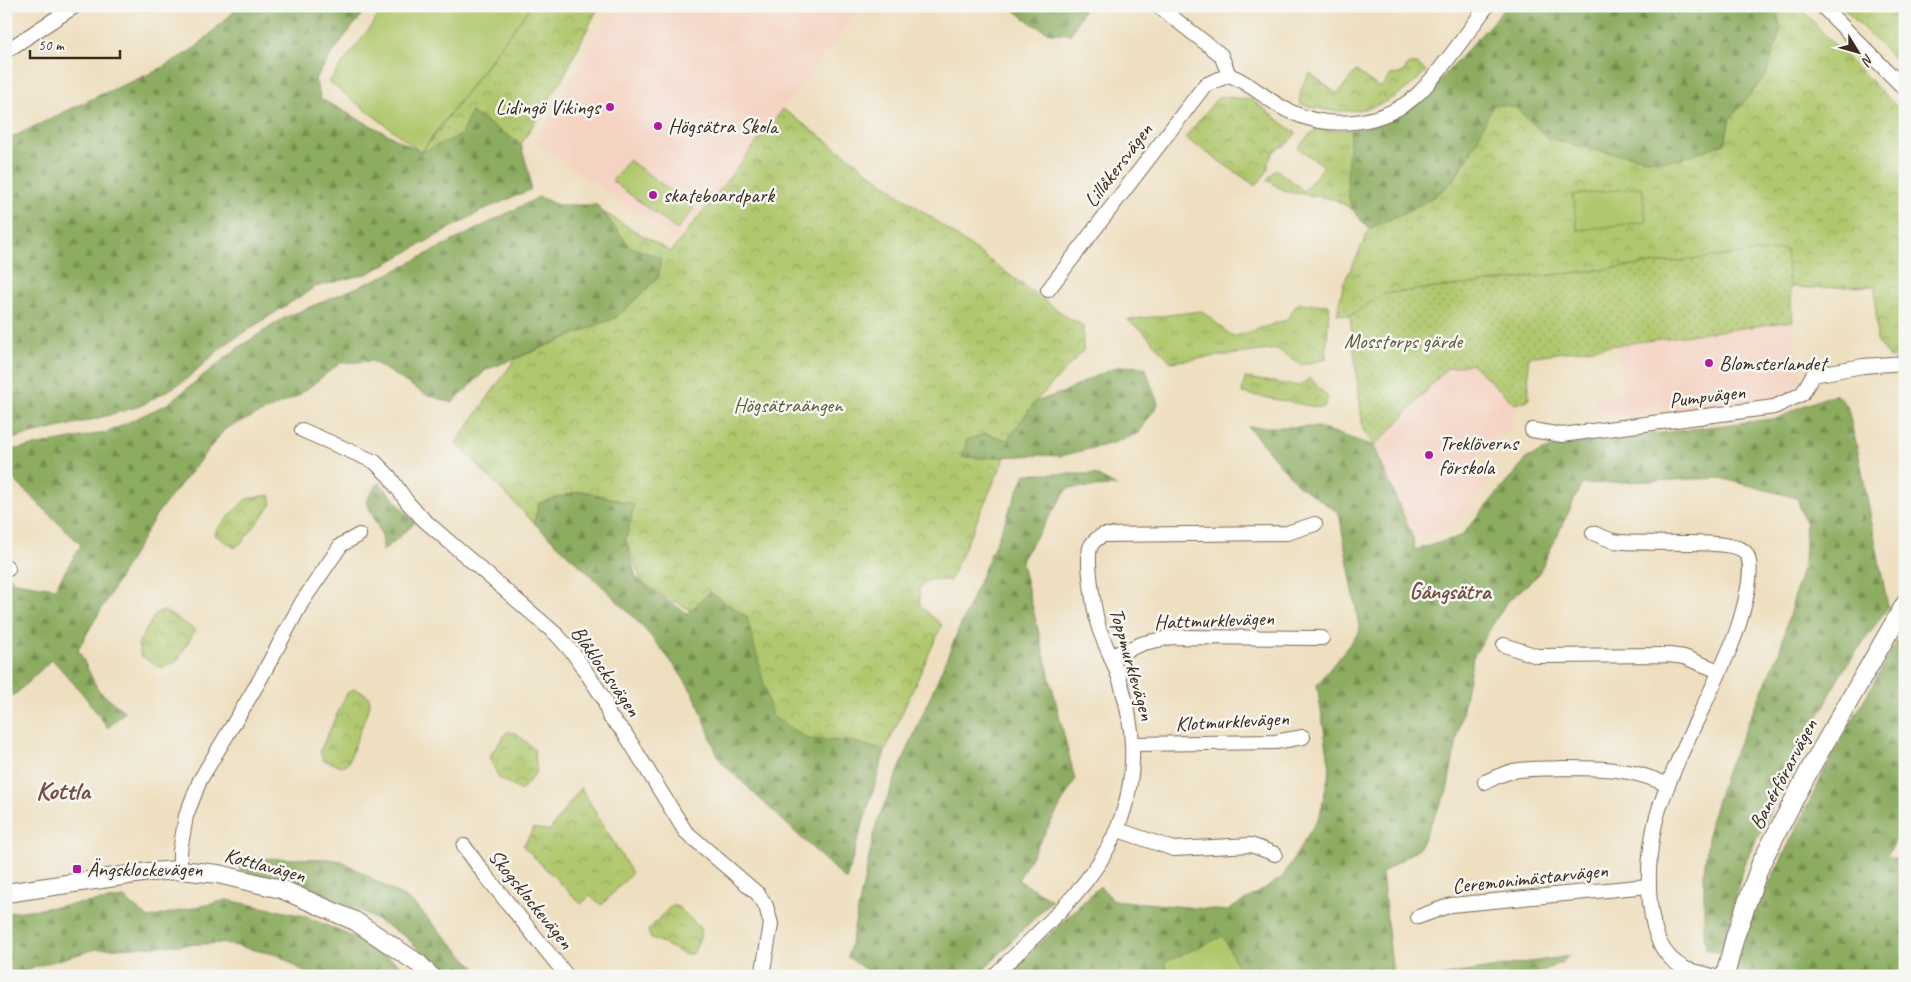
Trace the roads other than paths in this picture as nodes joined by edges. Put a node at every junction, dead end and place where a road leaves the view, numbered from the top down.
1 (75, 6) edge
2 (1158, 6) edge
3 (1487, 6) edge
4 (1822, 6) edge
5 (7, 48) edge
6 (1229, 75) junction
7 (1905, 89) edge
8 (1048, 290) dead end
9 (1905, 363) edge
10 (302, 430) dead end
11 (1532, 430) dead end
12 (1316, 524) dead end
13 (1593, 533) dead end
14 (358, 535) dead end
15 (1905, 604) edge
16 (1322, 638) dead end
17 (1504, 645) dead end
18 (1111, 656) junction
19 (1719, 671) junction
20 (1303, 737) dead end
21 (1132, 744) junction
22 (1485, 782) dead end
23 (1668, 785) junction
24 (1118, 830) junction
25 (464, 846) dead end
26 (1275, 854) dead end
27 (180, 870) junction
28 (1648, 886) junction
29 (6, 893) edge
30 (1418, 917) dead end
31 (431, 976) edge
32 (567, 976) edge
33 (762, 976) edge
34 (994, 976) edge
35 (1712, 976) edge
36 (1725, 976) edge

1 - 5 street
2 - 6 street
3 - 6 street
4 - 7 street
6 - 8 street, Lillåkersvägen
9 - 11 street, Pumpvägen
10 - 33 street, Blåklocksvägen
12 - 18 street, Toppmurklevägen
13 - 19 street
14 - 27 street
15 - 36 street, Banérförarvägen
16 - 18 street, Hattmurklevägen
17 - 19 street
18 - 21 street, Toppmurklevägen
19 - 23 street
20 - 21 street, Klotmurklevägen
21 - 24 street, Toppmurklevägen
22 - 23 street
23 - 28 street
24 - 26 street
24 - 34 street, Toppmurklevägen
25 - 32 street, Skogsklockevägen
27 - 29 street, Kottlavägen
27 - 31 street, Kottlavägen
28 - 30 street, Ceremonimästarvägen
28 - 35 street

